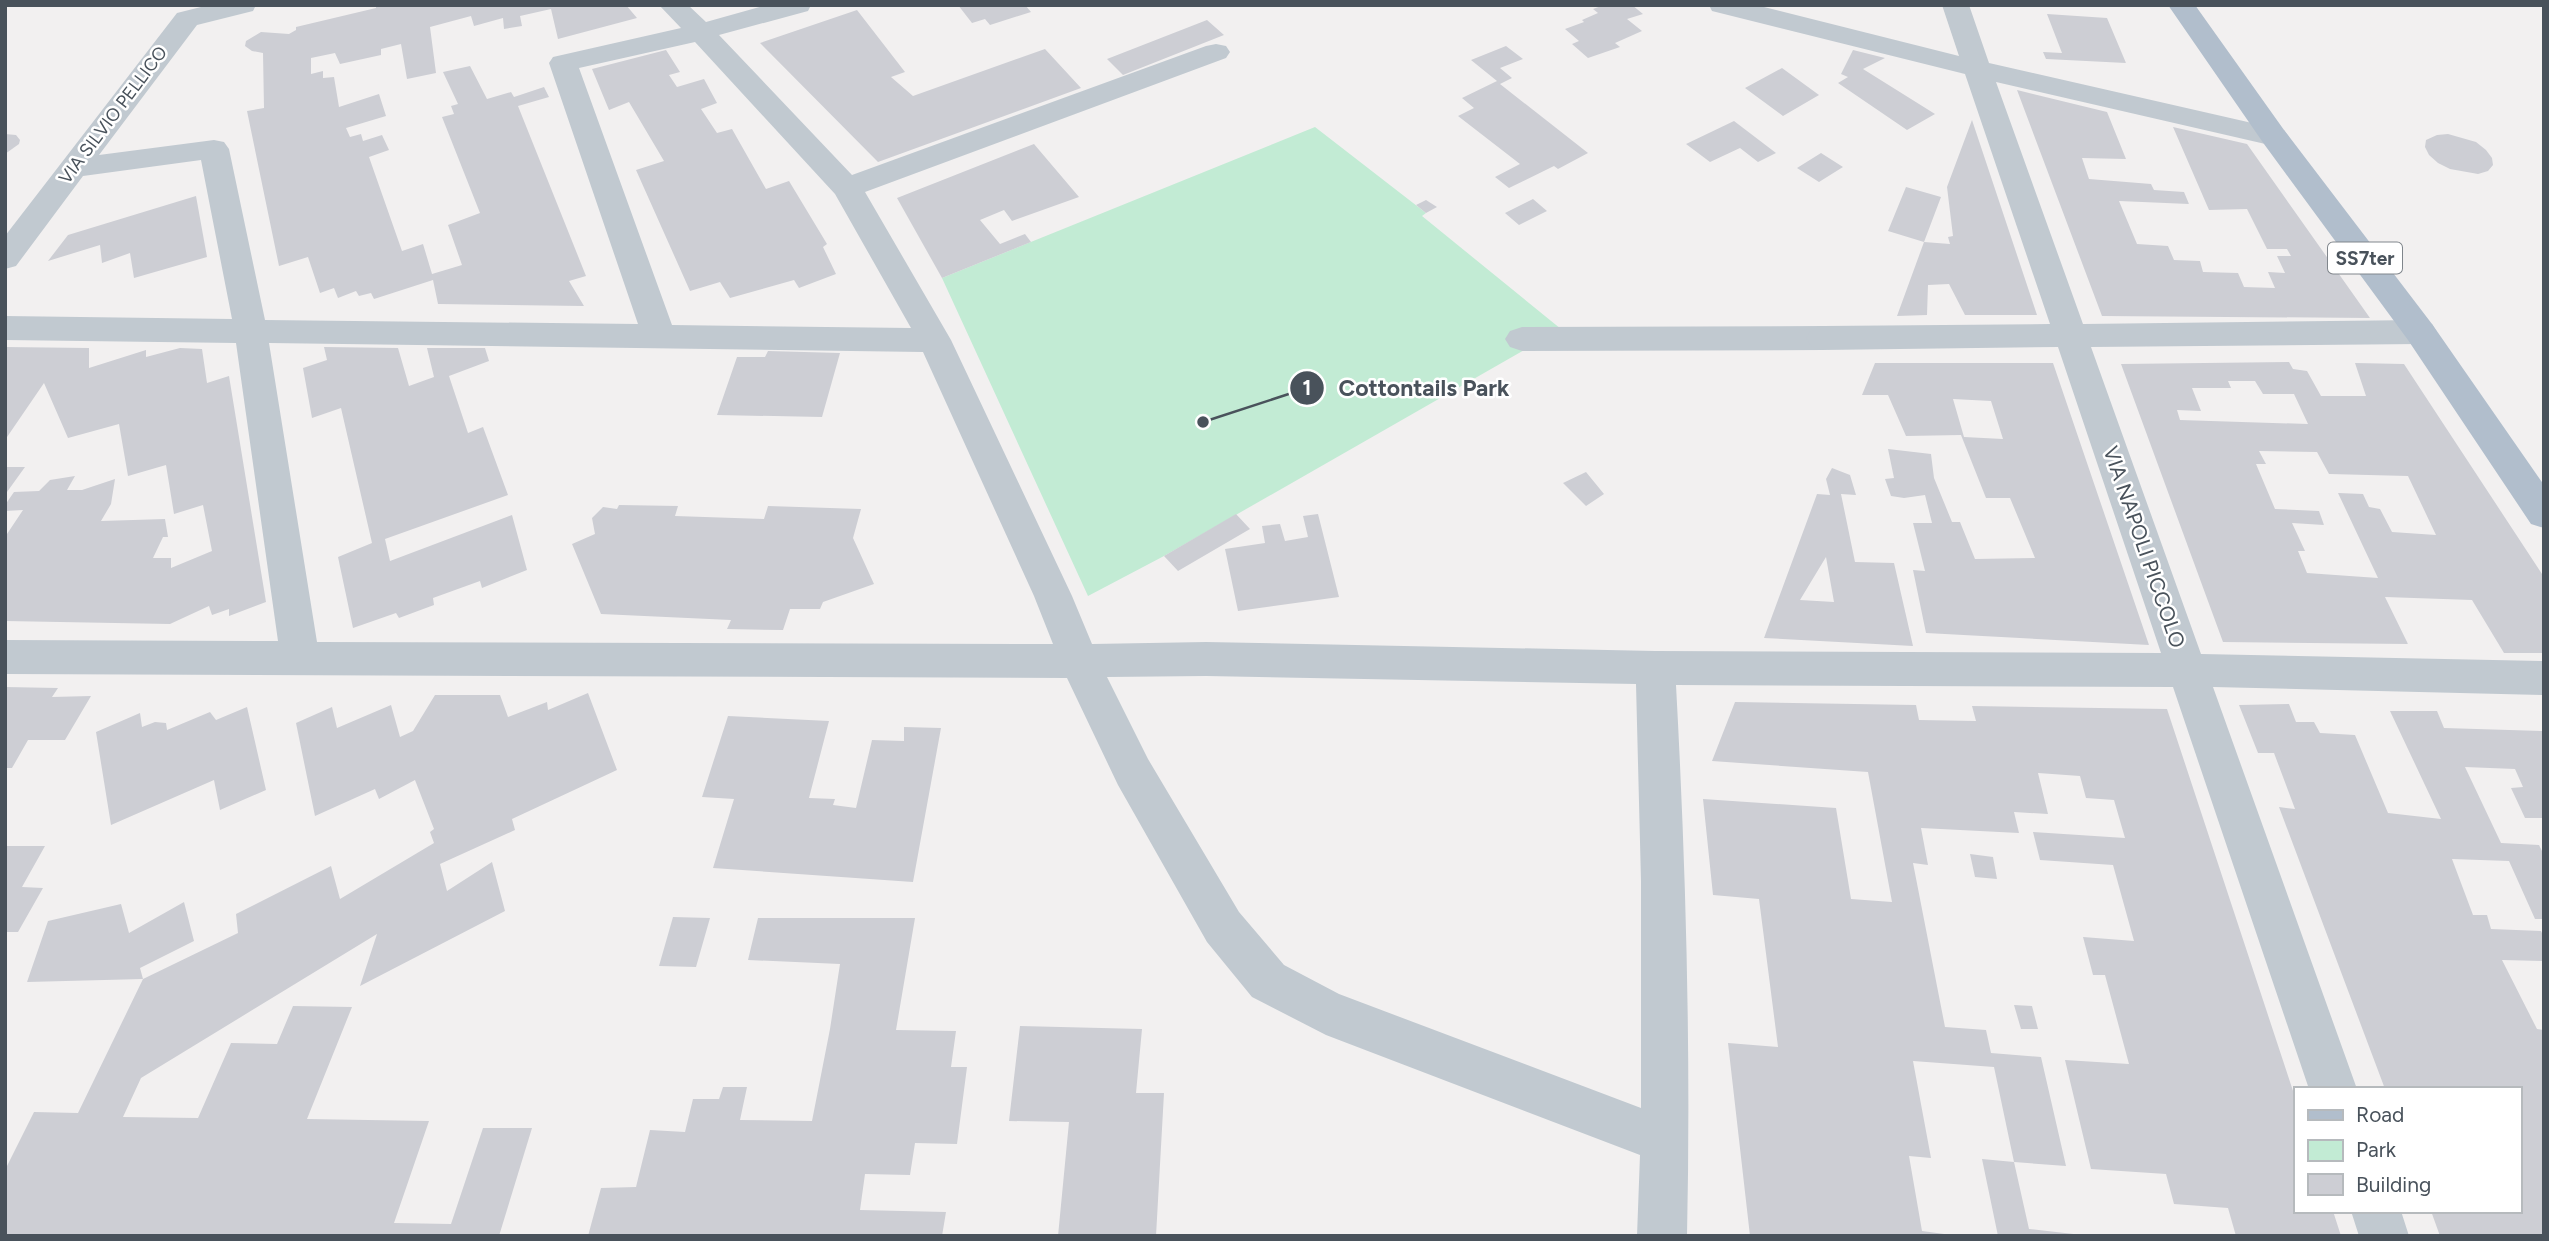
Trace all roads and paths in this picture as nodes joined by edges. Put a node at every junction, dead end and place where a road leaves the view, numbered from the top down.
1 (243, 5) edge
2 (672, 5) edge
3 (798, 5) edge
4 (1722, 5) edge
5 (1955, 5) edge
6 (2181, 5) edge
7 (193, 12) edge
8 (701, 32) junction
9 (1216, 52) dead end
10 (1978, 69) junction
11 (2274, 136) junction
12 (74, 168) junction
13 (848, 188) junction
14 (5, 258) edge
15 (5, 328) edge
16 (251, 331) junction
17 (2420, 332) junction
18 (659, 336) junction
19 (2071, 337) junction
20 (1522, 339) dead end
21 (934, 340) junction
22 (2544, 514) edge
23 (5, 657) edge
24 (300, 660) junction
25 (1079, 661) junction
26 (1655, 668) junction
27 (2187, 670) junction
28 (2544, 678) edge
29 (2332, 1087) edge
30 (1665, 1141) junction
31 (2377, 1213) edge
32 (1662, 1236) edge
33 (2384, 1236) edge

1 - 7 street, VIA SILVIO PELLICO
2 - 8 street
3 - 8 street
4 - 10 street
5 - 10 street, VIA NAPOLI PICCOLO
6 - 11 main road, SS7ter
7 - 12 street, VIA SILVIO PELLICO
8 - 13 street
8 - 18 street
9 - 13 street
10 - 11 street
10 - 19 street, VIA NAPOLI PICCOLO
11 - 17 main road, SS7ter
12 - 14 street, VIA SILVIO PELLICO
12 - 16 street
13 - 21 street
15 - 16 street
16 - 18 street
16 - 24 street
17 - 19 street
17 - 22 main road, SS7ter
18 - 21 street
19 - 20 street
19 - 27 street, VIA NAPOLI PICCOLO
21 - 25 street
23 - 24 street
24 - 25 street
25 - 26 street
25 - 30 street
26 - 27 street
26 - 30 street
27 - 28 street
27 - 29 street, VIA NAPOLI PICCOLO
30 - 32 street
31 - 33 street

